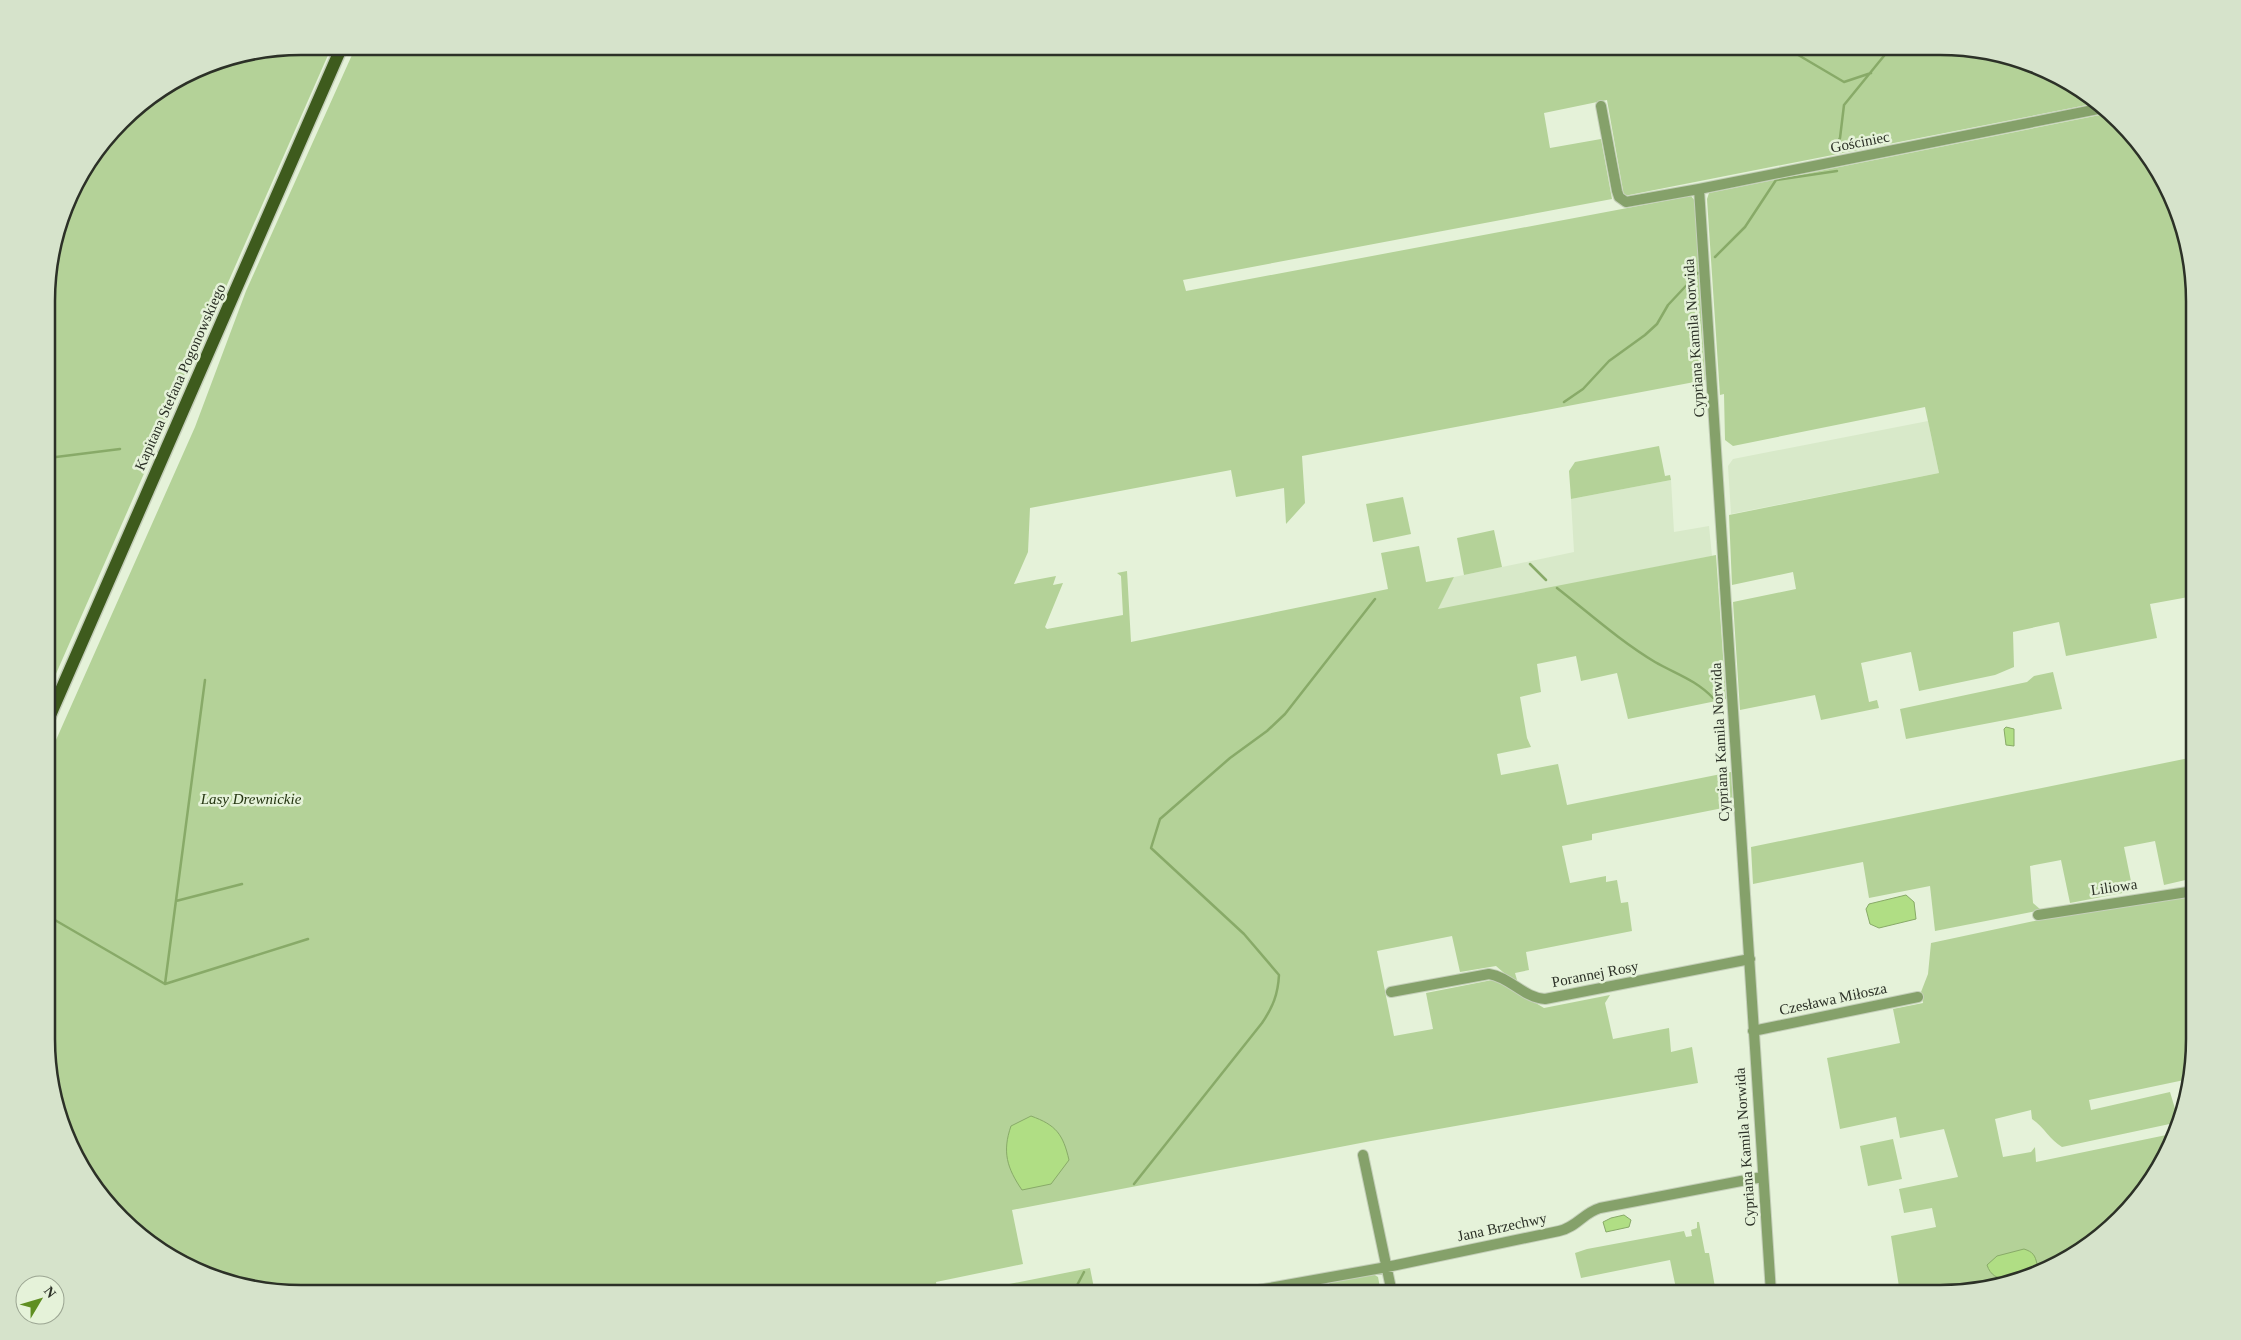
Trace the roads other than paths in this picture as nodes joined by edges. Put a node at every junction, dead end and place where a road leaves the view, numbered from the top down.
1 (338, 55) edge
2 (1601, 106) dead end
3 (2094, 110) edge
4 (1699, 190) junction
5 (55, 704) edge
6 (2186, 892) edge
7 (2038, 915) dead end
8 (1750, 959) junction
9 (1391, 992) dead end
10 (1918, 997) dead end
11 (1753, 1031) junction
12 (1363, 1156) dead end
13 (1762, 1177) junction
14 (1387, 1267) junction
15 (1290, 1285) edge
16 (1390, 1285) edge
17 (1770, 1285) edge

1 - 5 main road, Kapitana Stefana Pogonowskiego
2 - 4 street, Gościniec
3 - 4 street, Gościniec
4 - 8 street, Cypriana Kamila Norwida
6 - 7 street, Liliowa
8 - 9 street, Porannej Rosy
8 - 11 street, Cypriana Kamila Norwida
10 - 11 street, Czesława Miłosza
11 - 13 street, Cypriana Kamila Norwida
12 - 14 street
13 - 14 street, Jana Brzechwy
13 - 17 street, Cypriana Kamila Norwida
14 - 15 street, Jana Brzechwy
14 - 16 street

